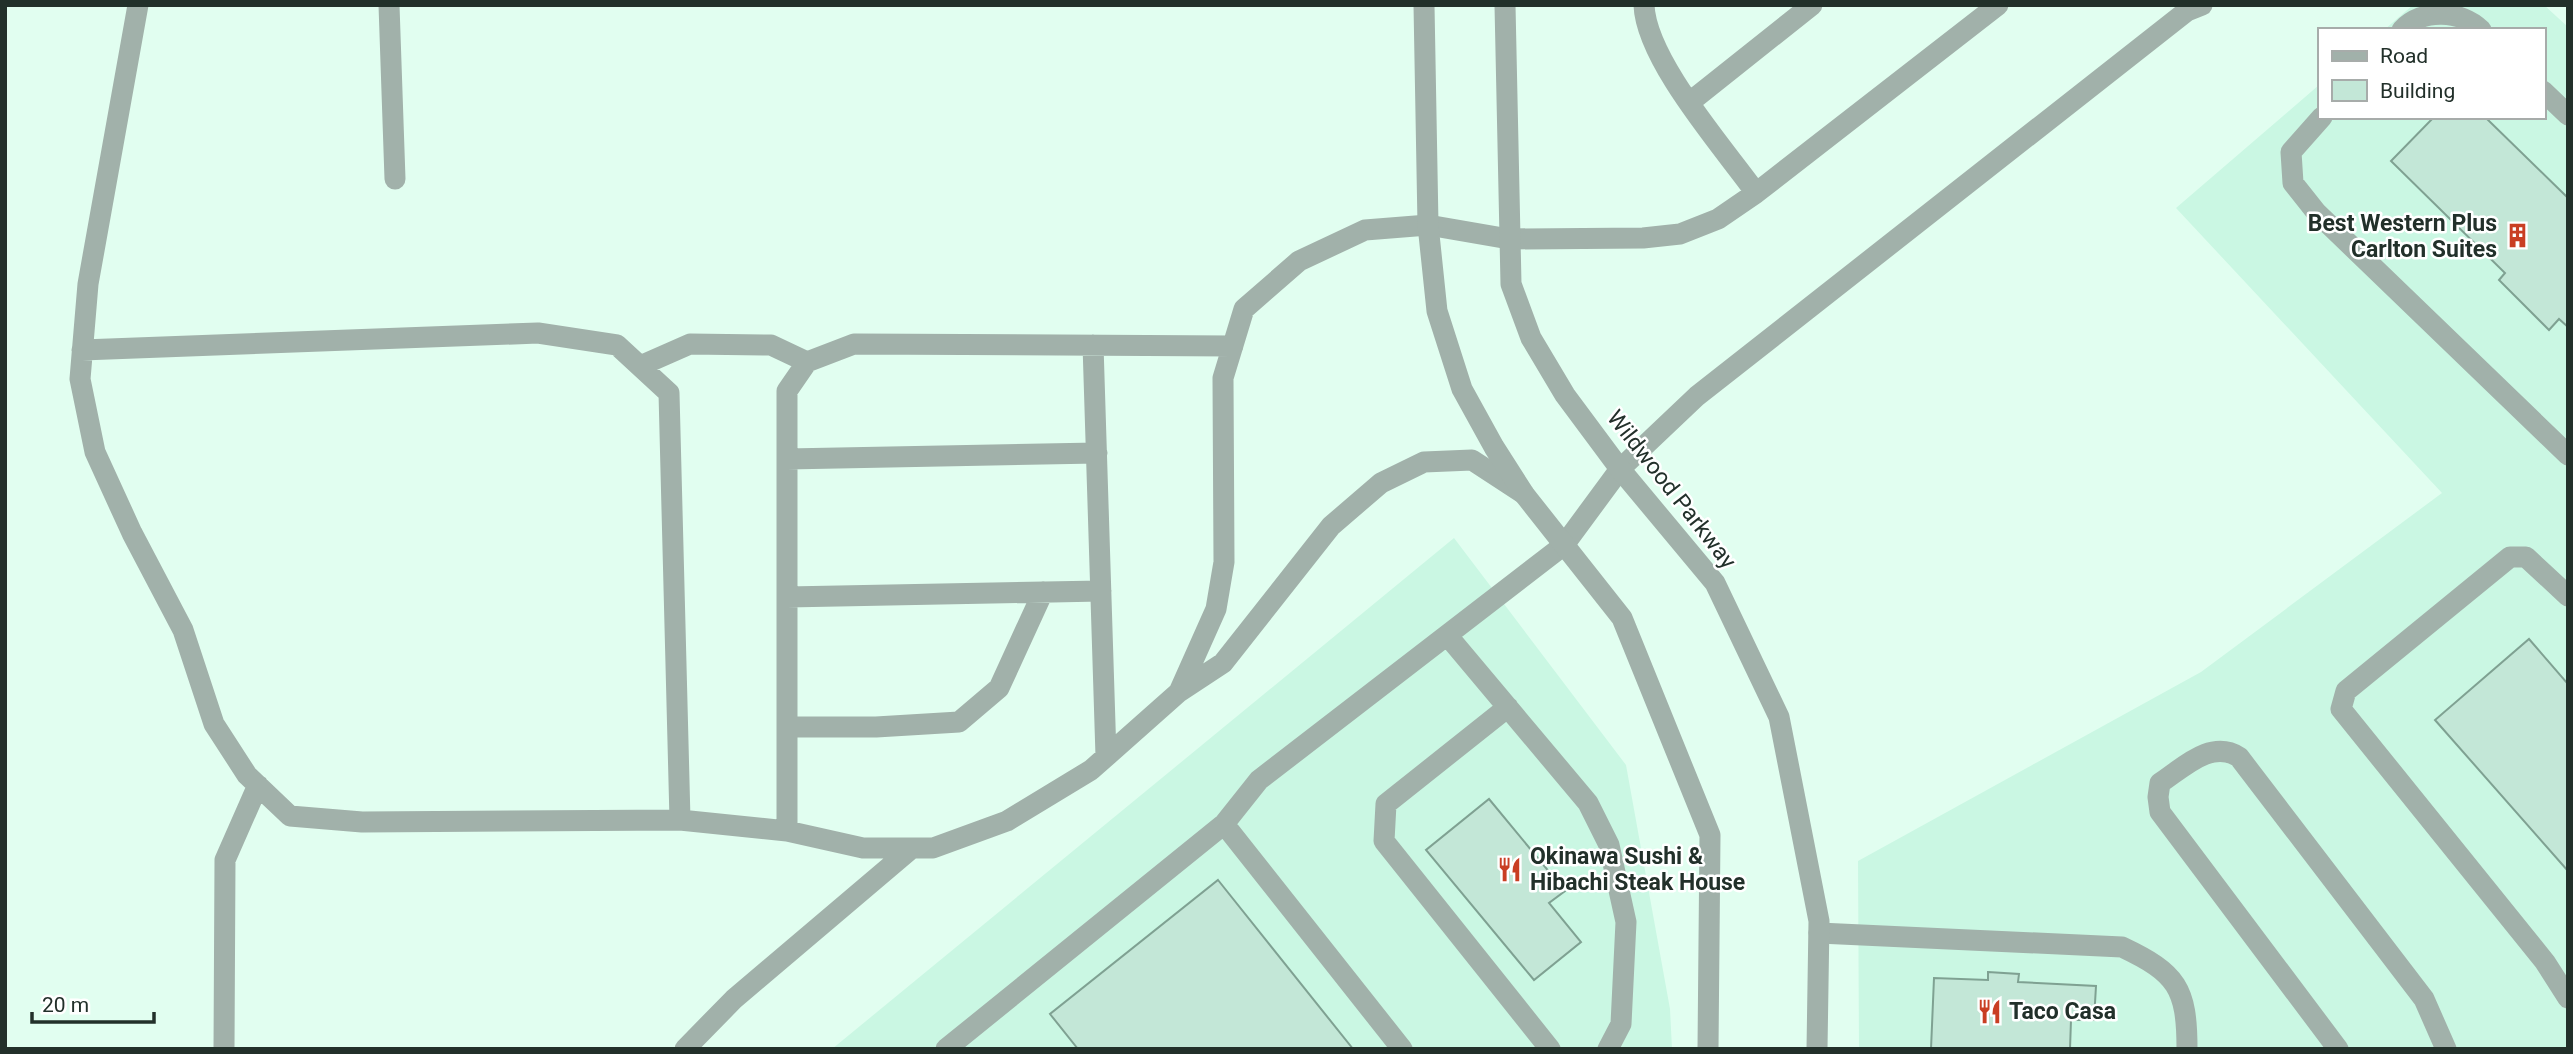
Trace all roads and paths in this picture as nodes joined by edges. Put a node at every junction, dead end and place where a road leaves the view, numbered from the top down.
1 (138, 5) edge
2 (389, 5) edge
3 (1424, 5) edge
4 (1505, 5) edge
5 (1644, 5) edge
6 (1812, 5) edge
7 (1998, 5) edge
8 (2202, 5) edge
9 (2404, 28) edge
10 (2480, 28) edge
11 (2545, 93) edge
12 (1690, 102) junction
13 (2568, 115) edge
14 (2320, 119) edge
15 (395, 178) dead end
16 (1756, 193) junction
17 (1428, 225) junction
18 (1509, 239) junction
19 (1093, 345) junction
20 (1233, 346) junction
21 (82, 350) junction
22 (807, 362) junction
23 (640, 366) junction
24 (1097, 453) junction
25 (2568, 455) edge
26 (787, 459) junction
27 (1620, 469) junction
28 (1524, 494) junction
29 (1564, 545) junction
30 (1101, 591) junction
31 (1043, 592) junction
32 (2568, 596) edge
33 (787, 597) junction
34 (1447, 635) junction
35 (1179, 692) junction
36 (1508, 707) junction
37 (787, 727) junction
38 (1107, 756) junction
39 (258, 785) junction
40 (680, 820) junction
41 (1224, 824) junction
42 (787, 831) junction
43 (912, 848) junction
44 (1819, 933) junction
45 (2568, 998) edge
46 (224, 1049) edge
47 (685, 1049) edge
48 (946, 1049) edge
49 (1402, 1049) edge
50 (1550, 1049) edge
51 (1608, 1049) edge
52 (1708, 1049) edge
53 (1817, 1049) edge
54 (2187, 1049) edge
55 (2338, 1049) edge
56 (2446, 1049) edge

1 - 21 street
2 - 15 street
3 - 17 street
4 - 18 street, Wildwood Parkway
5 - 12 street
6 - 12 street
7 - 16 street
8 - 27 street
9 - 10 street
11 - 13 street
12 - 16 street
14 - 25 street
16 - 18 street
17 - 18 street
17 - 20 street
17 - 28 street
18 - 27 street, Wildwood Parkway
19 - 20 street
19 - 22 street
19 - 24 street
20 - 35 street
21 - 23 street
21 - 39 street
22 - 23 street
22 - 26 street
23 - 40 street
24 - 26 street
24 - 30 street
26 - 33 street
27 - 29 street
27 - 44 street, Wildwood Parkway
28 - 29 street
28 - 35 street
29 - 34 street
29 - 52 street
30 - 31 street
30 - 38 street
31 - 33 street
31 - 37 street
32 - 45 street
33 - 37 street
34 - 36 street
34 - 41 street
35 - 38 street
36 - 50 street
36 - 51 street
37 - 42 street
38 - 43 street
39 - 40 street
39 - 46 street
40 - 42 street
41 - 48 street
41 - 49 street
42 - 43 street
43 - 47 street
44 - 53 street, Wildwood Parkway
44 - 54 street
55 - 56 street

